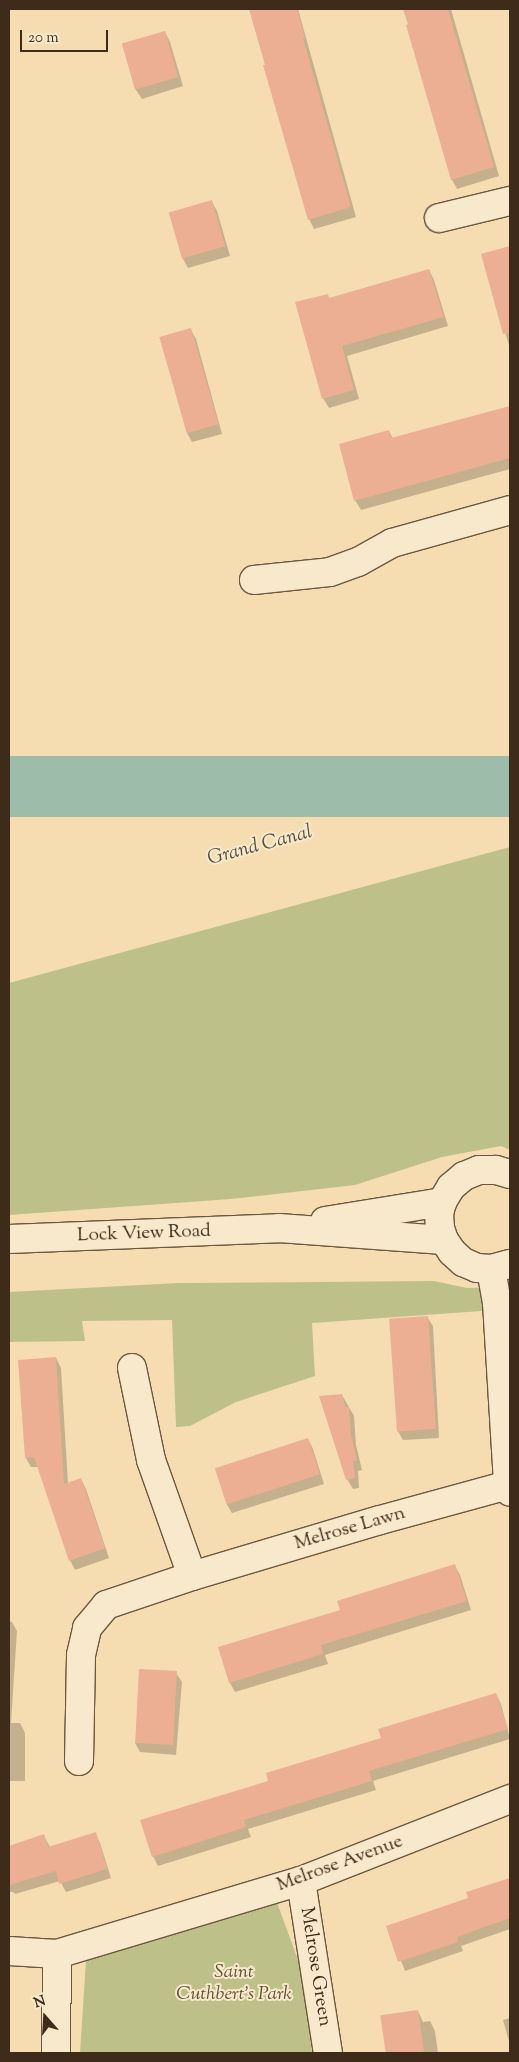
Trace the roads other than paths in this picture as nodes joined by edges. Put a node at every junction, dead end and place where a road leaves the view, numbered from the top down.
1 (510, 201) edge
2 (439, 218) dead end
3 (510, 510) edge
4 (254, 580) dead end
5 (510, 1174) edge
6 (442, 1202) junction
7 (279, 1228) junction
8 (9, 1239) edge
9 (444, 1240) junction
10 (501, 1267) edge
11 (132, 1368) dead end
12 (509, 1488) edge
13 (192, 1576) junction
14 (79, 1761) dead end
15 (510, 1799) edge
16 (301, 1881) junction
17 (9, 1951) edge
18 (57, 1954) junction
19 (56, 2053) edge
20 (328, 2053) edge

1 - 2 street
3 - 4 street
5 - 6 street
6 - 7 street, Lock View Road
6 - 9 street
7 - 8 street, Lock View Road
7 - 9 street, Lock View Road
9 - 10 street
10 - 12 street
11 - 13 street
12 - 13 street, Melrose Lawn
13 - 14 street, Melrose Lawn
15 - 16 street, Melrose Avenue
16 - 18 street, Melrose Avenue
16 - 20 street, Melrose Green
17 - 18 street
18 - 19 street

